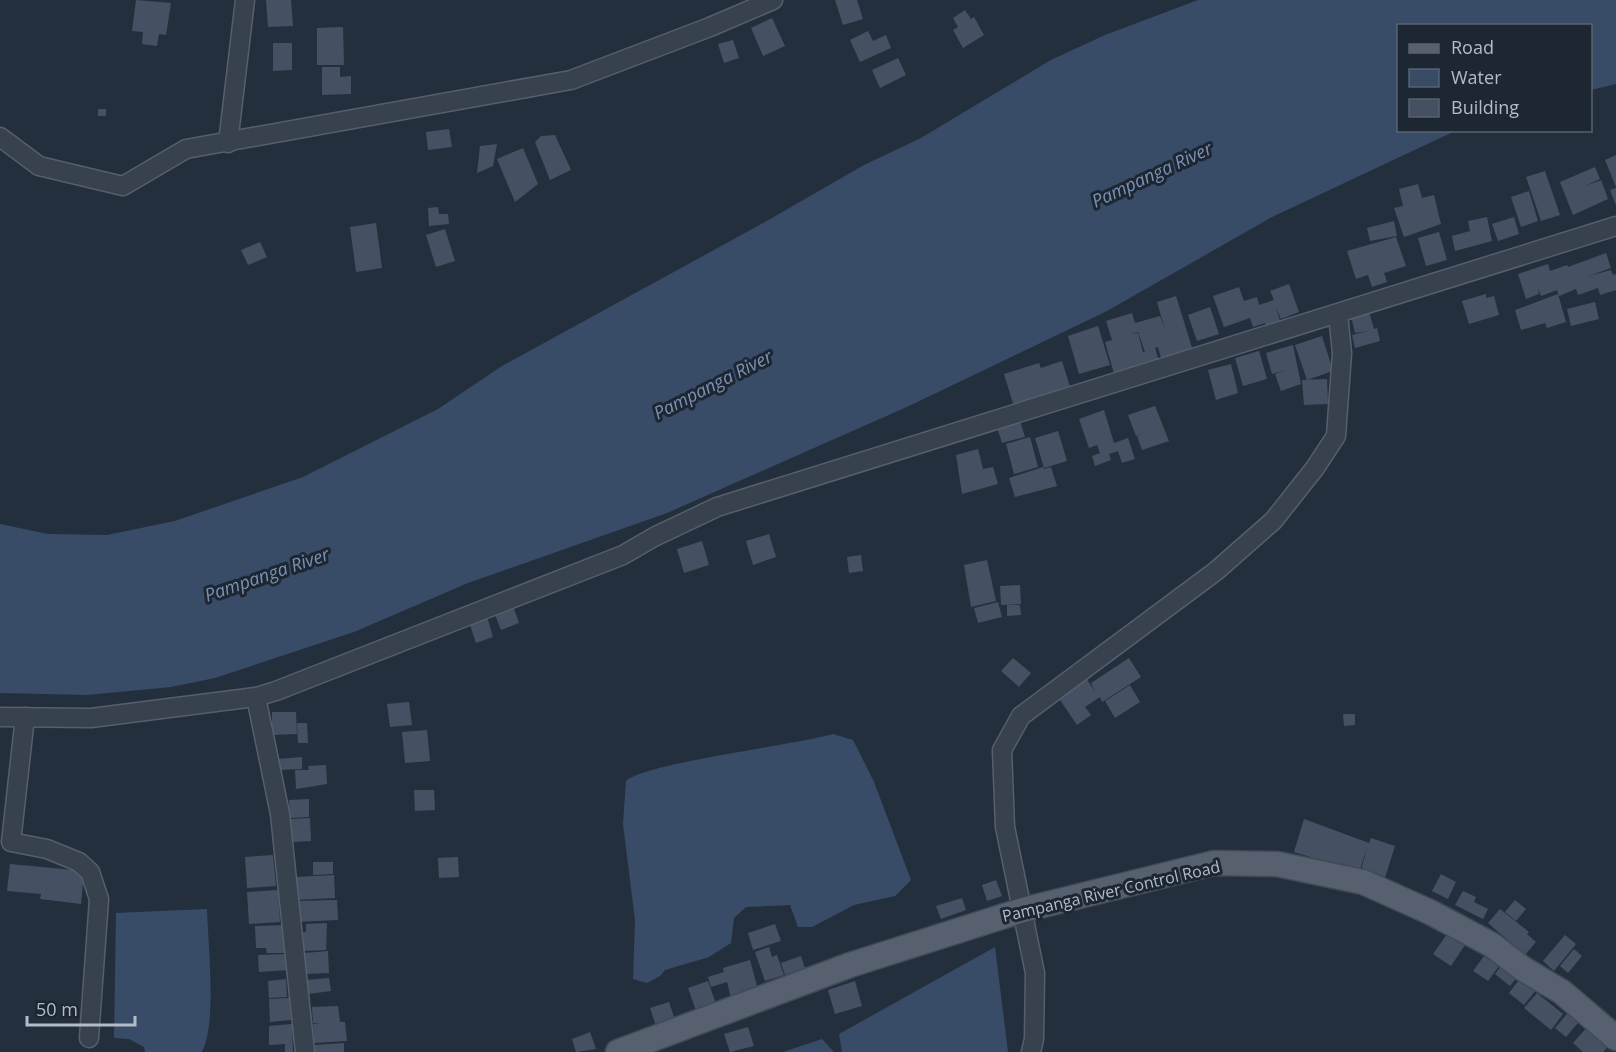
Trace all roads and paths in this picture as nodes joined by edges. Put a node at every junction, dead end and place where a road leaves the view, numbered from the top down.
1 (245, 0) edge
2 (773, 0) edge
3 (0, 137) edge
4 (228, 143) junction
5 (1616, 226) edge
6 (1338, 314) junction
7 (256, 697) junction
8 (0, 717) edge
9 (25, 717) junction
10 (1023, 910) junction
11 (89, 1038) dead end
12 (1616, 1038) edge
13 (304, 1052) edge
14 (618, 1052) edge
15 (1031, 1052) edge

1 - 4 street
2 - 4 street
3 - 4 street
5 - 6 street
6 - 7 street
6 - 10 street
7 - 9 street
7 - 13 street
8 - 9 street
9 - 11 street
10 - 12 main road, Pampanga River Control Road
10 - 14 main road, Pampanga River Control Road
10 - 15 street

